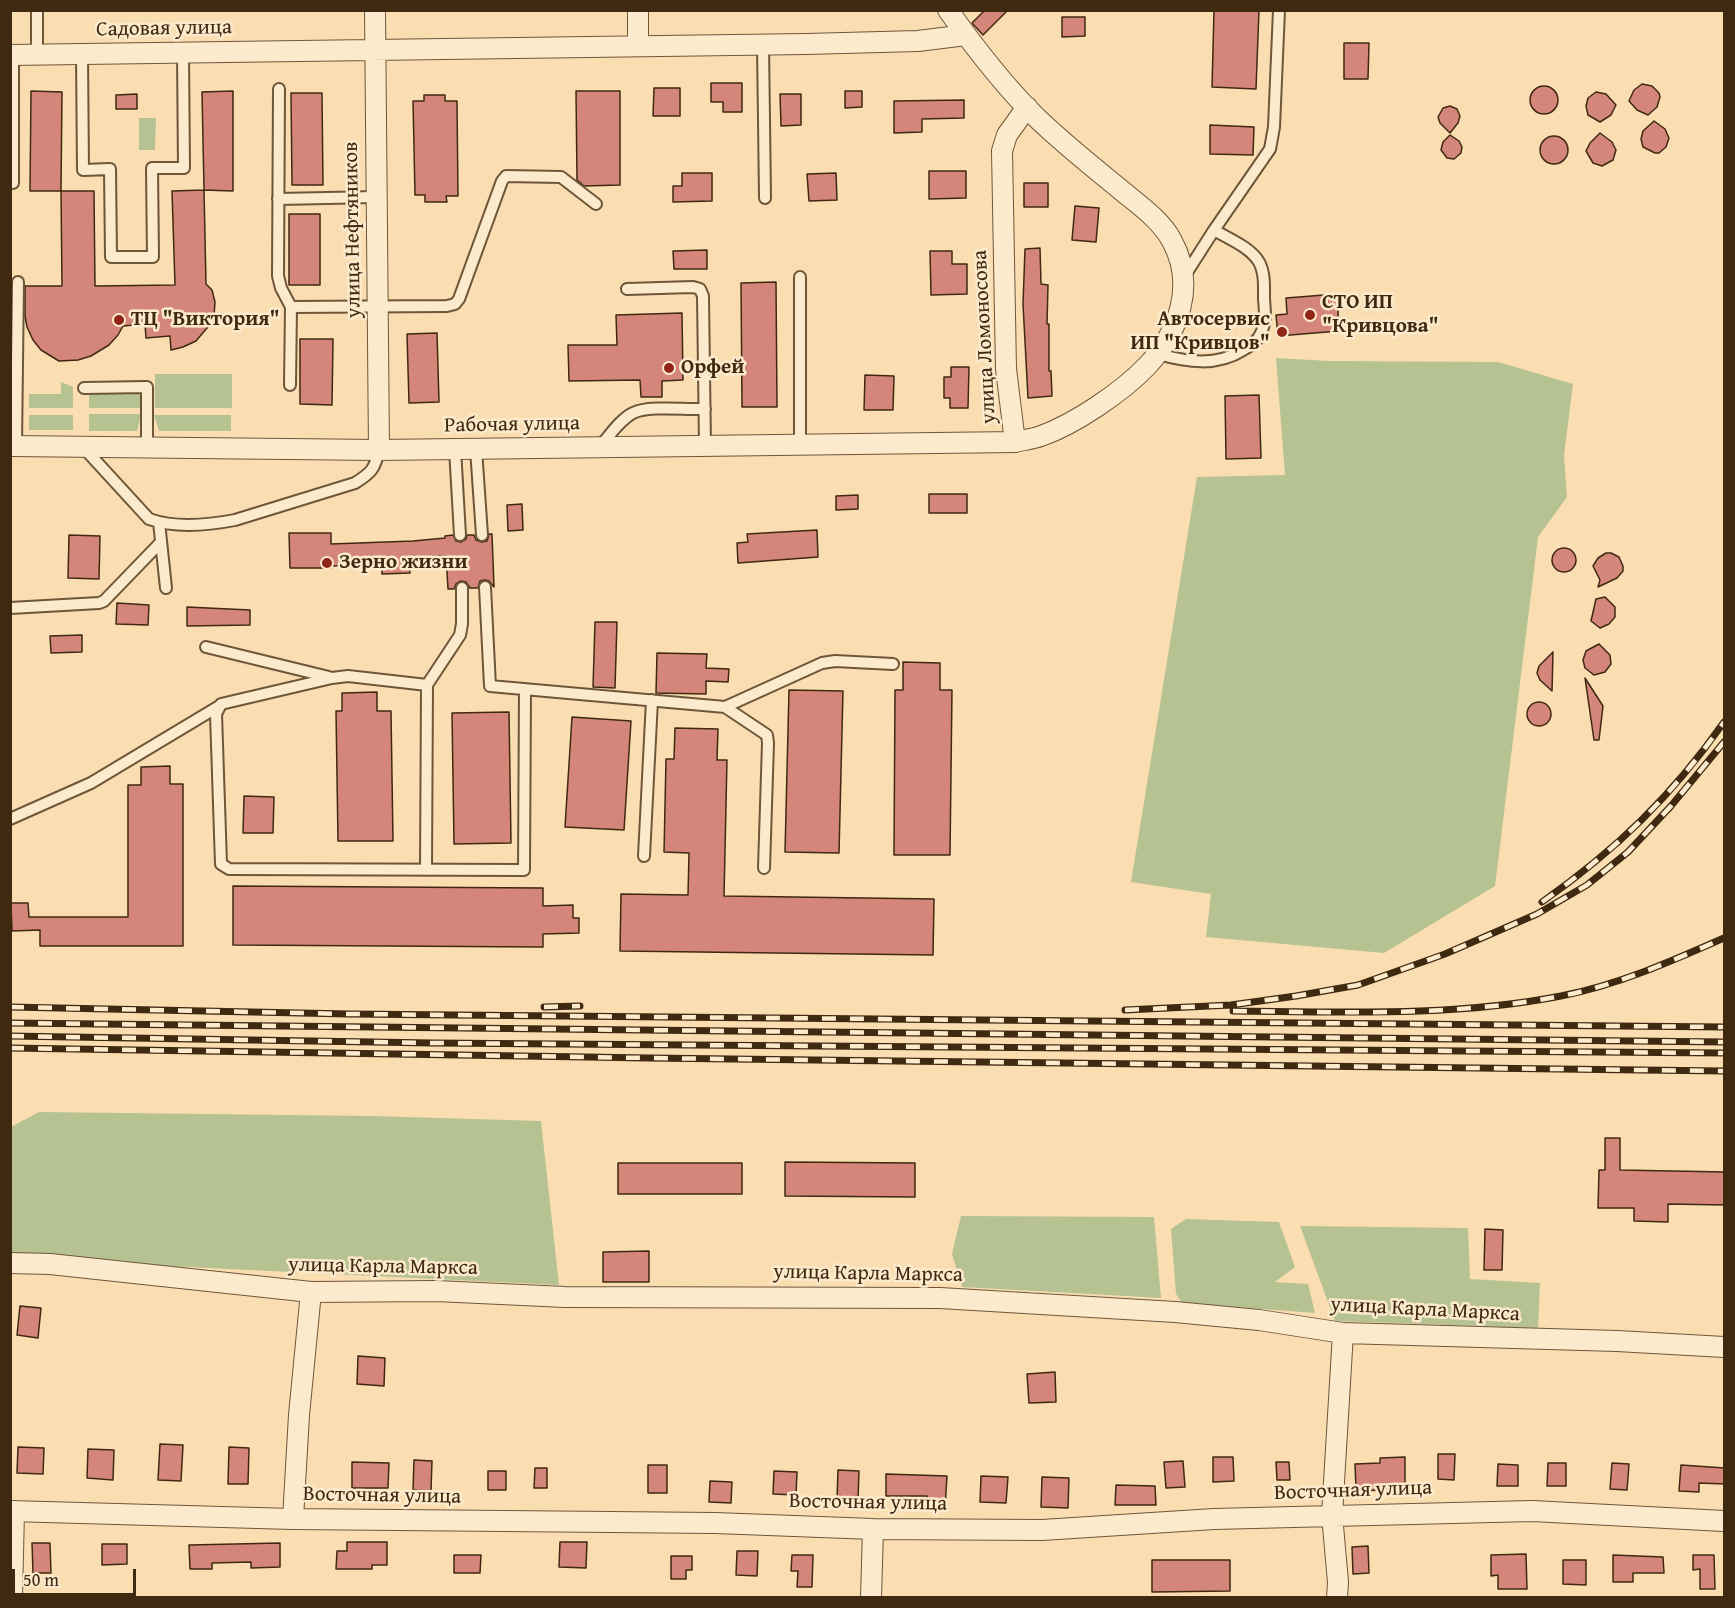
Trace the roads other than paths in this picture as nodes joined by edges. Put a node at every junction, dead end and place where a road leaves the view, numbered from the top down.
1 (37, 10) edge
2 (375, 10) edge
3 (638, 10) edge
4 (948, 10) edge
5 (1279, 10) edge
6 (966, 35) junction
7 (763, 44) junction
8 (638, 45) junction
9 (375, 51) junction
10 (183, 53) junction
11 (37, 54) junction
12 (82, 54) junction
13 (12, 55) edge
14 (279, 89) dead end
15 (1027, 107) junction
16 (13, 183) dead end
17 (376, 197) junction
18 (765, 198) dead end
19 (278, 199) junction
20 (596, 204) dead end
21 (1214, 230) junction
22 (800, 277) dead end
23 (1182, 280) junction
24 (18, 282) dead end
25 (627, 289) dead end
26 (377, 306) junction
27 (291, 307) junction
28 (1158, 354) junction
29 (290, 385) dead end
30 (84, 388) dead end
31 (705, 410) junction
32 (1015, 442) junction
33 (13, 446) edge
34 (705, 446) junction
35 (800, 446) junction
36 (83, 447) junction
37 (147, 448) junction
38 (599, 448) junction
39 (455, 449) junction
40 (476, 449) junction
41 (379, 450) junction
42 (159, 522) junction
43 (482, 534) dead end
44 (460, 535) dead end
45 (161, 542) junction
46 (485, 587) dead end
47 (166, 588) dead end
48 (462, 588) dead end
49 (10, 608) edge
50 (206, 647) dead end
51 (892, 664) dead end
52 (332, 678) junction
53 (427, 685) junction
54 (525, 689) junction
55 (652, 700) junction
56 (221, 704) junction
57 (725, 707) junction
58 (10, 819) edge
59 (644, 856) dead end
60 (764, 868) dead end
61 (426, 870) junction
62 (10, 1263) edge
63 (311, 1292) junction
64 (1343, 1333) junction
65 (1725, 1347) edge
66 (12, 1511) edge
67 (1332, 1515) junction
68 (293, 1519) junction
69 (1725, 1521) edge
70 (873, 1529) junction
71 (12, 1598) edge
72 (871, 1598) edge
73 (1337, 1598) edge

1 - 11 lane
2 - 9 street, улица Нефтяников
3 - 8 street
4 - 6 street, улица Ломоносова
5 - 21 lane
6 - 7 street, Садовая улица
6 - 15 street, улица Ломоносова
7 - 8 street, Садовая улица
7 - 18 lane
8 - 9 street, Садовая улица
9 - 10 street, Садовая улица
9 - 17 street, улица Нефтяников
10 - 12 street, Садовая улица
10 - 12 lane
11 - 12 street, Садовая улица
11 - 13 street, Садовая улица
13 - 16 lane
14 - 19 lane
15 - 23 street, улица Ломоносова
15 - 32 street, улица Ломоносова
17 - 19 lane
17 - 26 street, улица Нефтяников
19 - 27 lane
20 - 26 lane
21 - 23 lane
21 - 28 lane
22 - 35 lane
23 - 28 street, улица Ломоносова
24 - 33 lane
25 - 31 lane
26 - 27 lane
26 - 41 street, улица Нефтяников
27 - 29 lane
28 - 32 street, улица Ломоносова
30 - 37 lane
31 - 34 lane
31 - 38 lane
32 - 35 street, Рабочая улица
33 - 36 street, Рабочая улица
34 - 35 street, Рабочая улица
34 - 38 street, Рабочая улица
36 - 37 street, Рабочая улица
36 - 42 lane
37 - 41 street, Рабочая улица
38 - 40 street, Рабочая улица
39 - 40 street, Рабочая улица
39 - 41 street, Рабочая улица
39 - 44 lane
40 - 43 lane
41 - 42 lane
42 - 45 lane
45 - 47 lane
45 - 49 lane
46 - 54 lane
48 - 53 lane
50 - 52 lane
51 - 57 lane
52 - 53 lane
52 - 56 lane
53 - 61 lane
54 - 55 lane
54 - 61 lane
55 - 57 lane
55 - 59 lane
56 - 58 lane
56 - 61 lane
57 - 60 lane
62 - 63 street, улица Карла Маркса
63 - 64 street, улица Карла Маркса
63 - 68 street
64 - 65 street, улица Карла Маркса
64 - 67 street
66 - 68 street, Восточная улица
66 - 71 street
67 - 69 street, Восточная улица
67 - 70 street, Восточная улица
67 - 73 street
68 - 70 street, Восточная улица
70 - 72 street

